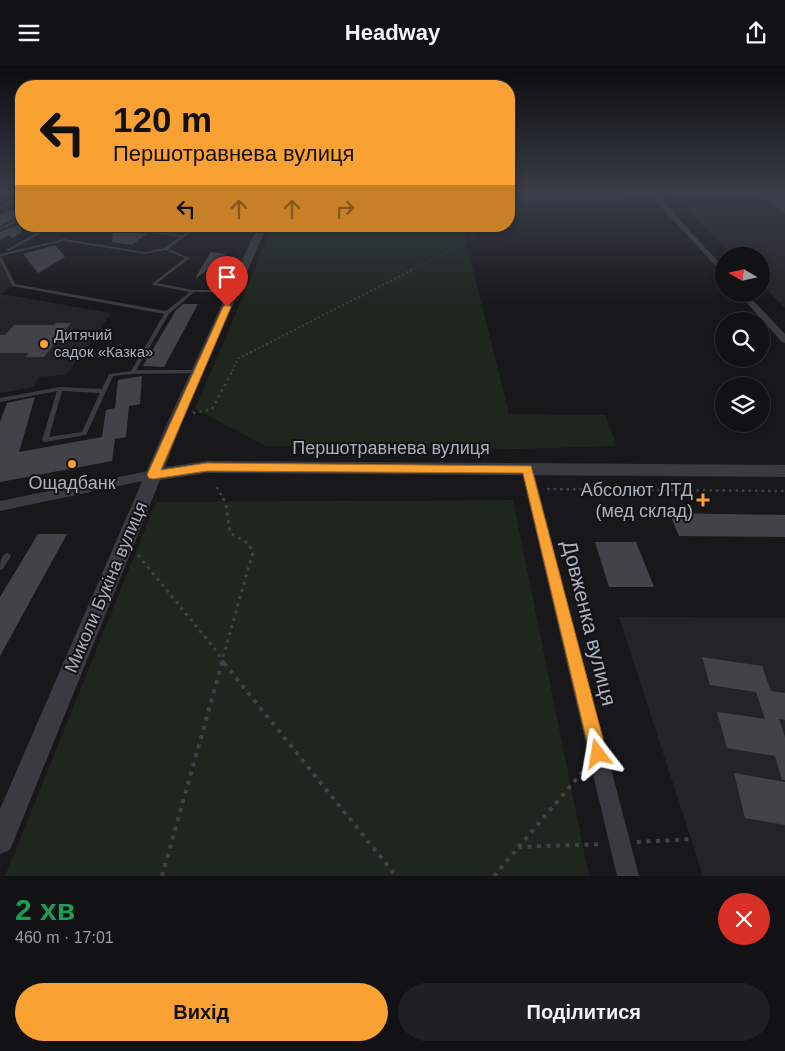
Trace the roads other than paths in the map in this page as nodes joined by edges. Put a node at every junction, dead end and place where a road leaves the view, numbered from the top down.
1 (685, 230) edge
2 (41, 232) edge
3 (154, 232) edge
4 (189, 232) edge
5 (260, 232) edge
6 (184, 236) junction
7 (165, 249) junction
8 (0, 255) edge
9 (715, 263) edge
10 (193, 291) junction
11 (234, 291) junction
12 (751, 303) edge
13 (167, 313) junction
14 (785, 340) edge
15 (133, 372) junction
16 (197, 372) junction
17 (60, 389) junction
18 (104, 391) junction
19 (0, 400) edge
20 (527, 469) junction
21 (785, 471) edge
22 (153, 475) junction
23 (0, 506) edge
24 (7, 556) dead end
25 (0, 567) edge
26 (0, 840) edge
27 (628, 876) edge

1 - 9 street
2 - 8 lane
3 - 6 lane
4 - 6 lane
5 - 11 street, Миколи Букіна вулиця
6 - 7 lane
7 - 8 lane
7 - 10 lane
8 - 13 lane
10 - 11 lane
10 - 13 lane
11 - 16 street, Миколи Букіна вулиця
12 - 14 street
13 - 15 lane
15 - 16 lane
15 - 18 lane
16 - 22 street, Миколи Букіна вулиця
17 - 18 lane
17 - 18 lane
17 - 19 lane
20 - 21 street, Першотравнева вулиця
20 - 22 street, Першотравнева вулиця
20 - 27 street, Довженка вулиця
22 - 23 street, Першотравнева вулиця
22 - 26 street, Миколи Букіна вулиця
24 - 25 lane

